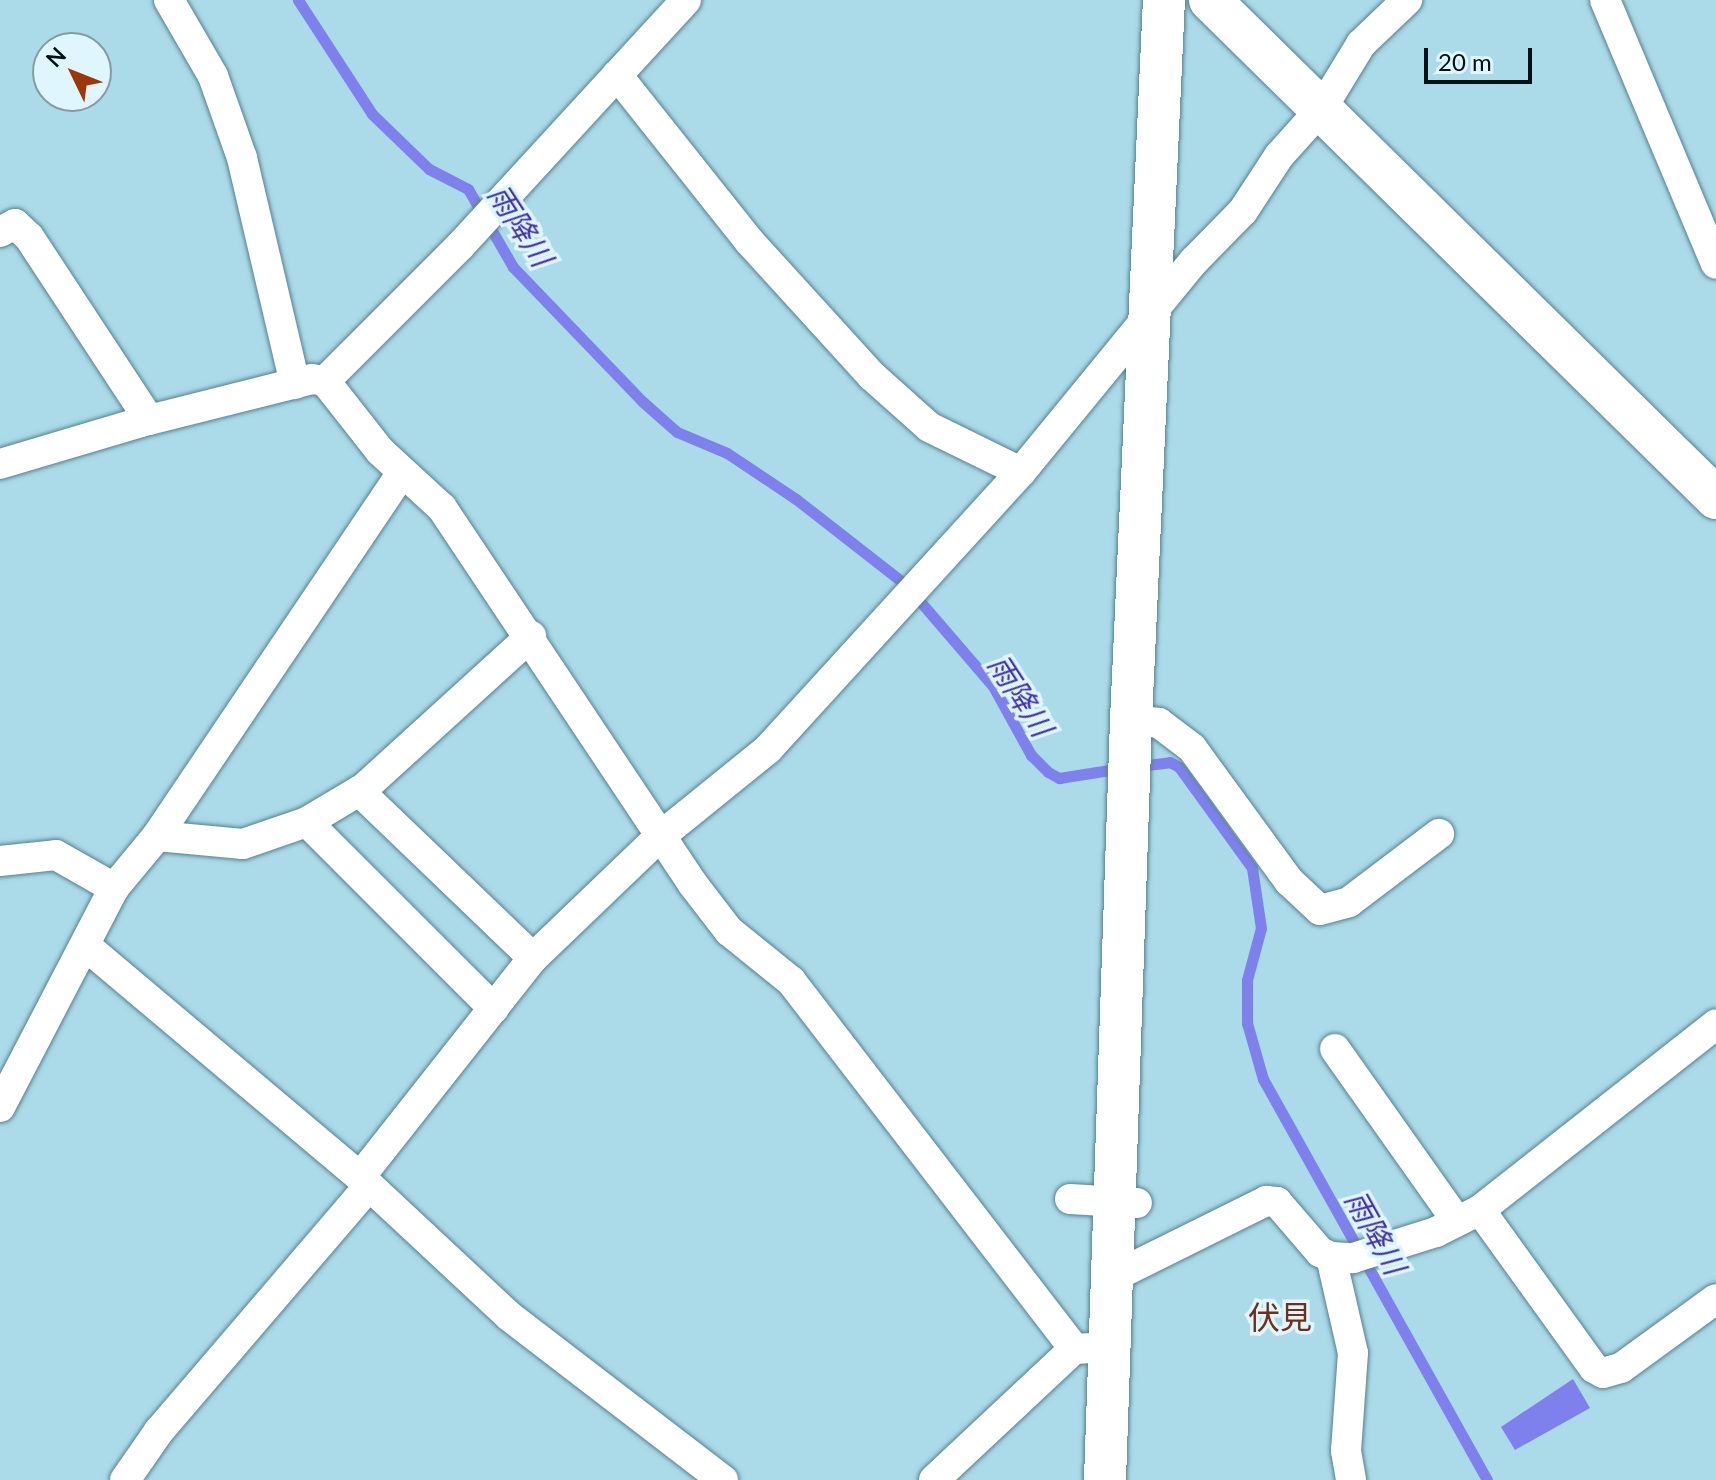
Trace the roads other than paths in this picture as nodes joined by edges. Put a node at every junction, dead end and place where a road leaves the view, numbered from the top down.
1 (169, 0) edge
2 (686, 0) edge
3 (1164, 0) edge
4 (1210, 0) edge
5 (1407, 0) edge
6 (1605, 0) edge
7 (617, 75) junction
8 (1322, 108) junction
9 (0, 232) edge
10 (1716, 264) edge
11 (1148, 322) junction
12 (310, 383) junction
13 (149, 420) junction
14 (0, 464) edge
15 (1021, 472) junction
16 (402, 473) junction
17 (1716, 498) edge
18 (531, 636) junction
19 (1131, 720) junction
20 (359, 791) junction
21 (307, 822) junction
22 (1439, 834) dead end
23 (157, 836) junction
24 (657, 839) junction
25 (0, 861) edge
26 (114, 888) junction
27 (87, 947) junction
28 (533, 958) junction
29 (494, 1009) junction
30 (1716, 1024) edge
31 (1335, 1049) dead end
32 (0, 1107) edge
33 (365, 1181) junction
34 (1070, 1199) dead end
35 (1137, 1203) dead end
36 (1469, 1216) junction
37 (1331, 1257) junction
38 (1115, 1276) junction
39 (1716, 1299) edge
40 (1092, 1348) junction
41 (125, 1480) edge
42 (723, 1480) edge
43 (934, 1480) edge
44 (1105, 1480) edge
45 (1351, 1480) edge

1 - 12 street
2 - 7 street
3 - 11 street
4 - 8 street
5 - 8 street
6 - 10 street
7 - 12 street
7 - 15 street
8 - 11 street
8 - 17 street
9 - 13 street
11 - 15 street
11 - 19 street
12 - 13 street
12 - 16 street
13 - 14 street
15 - 24 street
16 - 18 street
16 - 23 street
18 - 20 street
18 - 24 street
19 - 22 street
19 - 38 street
20 - 21 street
20 - 28 street
21 - 23 street
21 - 29 street
23 - 26 street
24 - 28 street
24 - 40 street
25 - 26 street
26 - 27 street
27 - 32 street
27 - 33 street
28 - 29 street
29 - 33 street
30 - 36 street
31 - 36 street
33 - 41 street
33 - 42 street
34 - 35 street
36 - 37 street
36 - 39 street
37 - 38 street
37 - 45 street
38 - 40 street
40 - 43 street
40 - 44 street

